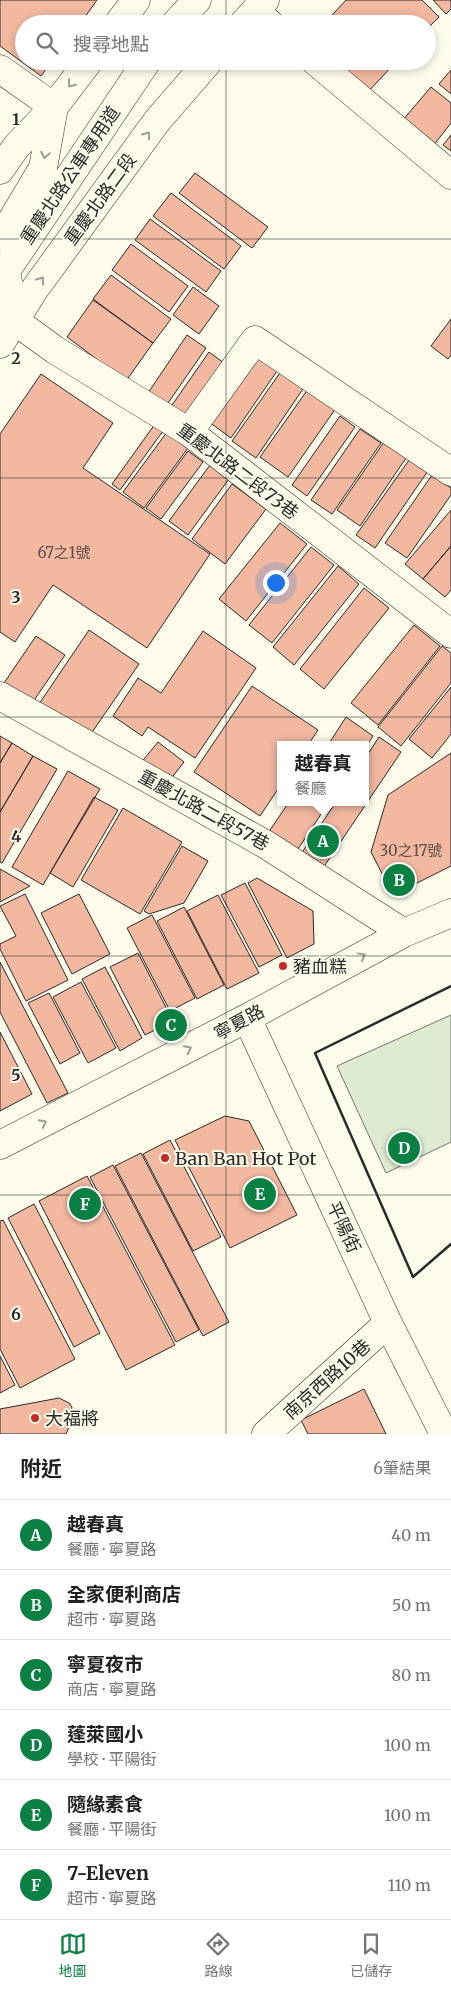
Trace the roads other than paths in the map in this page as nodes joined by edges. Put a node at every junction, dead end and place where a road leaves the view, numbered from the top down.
1 (136, 0) edge
2 (197, 0) edge
3 (125, 15) edge
4 (183, 15) edge
5 (0, 69) edge
6 (82, 70) edge
7 (141, 70) edge
8 (201, 70) edge
9 (326, 70) edge
10 (54, 107) junction
11 (0, 170) edge
12 (451, 175) edge
13 (0, 240) edge
14 (5, 325) edge
15 (189, 432) junction
16 (451, 472) edge
17 (451, 634) edge
18 (0, 696) edge
19 (451, 913) edge
20 (404, 933) junction
21 (247, 1018) junction
22 (0, 1145) edge
23 (388, 1323) junction
24 (266, 1434) edge
25 (444, 1434) edge

1 - 3 street
2 - 4 street
5 - 10 street
6 -> 10 street
7 - 14 street, 重慶北路公車專用道
14 -> 8 street, 重慶北路二段
9 - 12 street
10 - 11 street
10 -> 13 street, 重慶北路公車專用道
14 - 15 street, 重慶北路二段73巷
15 - 16 street
15 - 17 street, 重慶北路二段73巷
18 - 20 street, 重慶北路二段57巷
19 - 20 street, 寧夏路
21 -> 20 street, 寧夏路
22 -> 21 street, 寧夏路
21 - 23 street, 平陽街
23 - 24 street, 南京西路10巷
23 - 25 street, 平陽街

